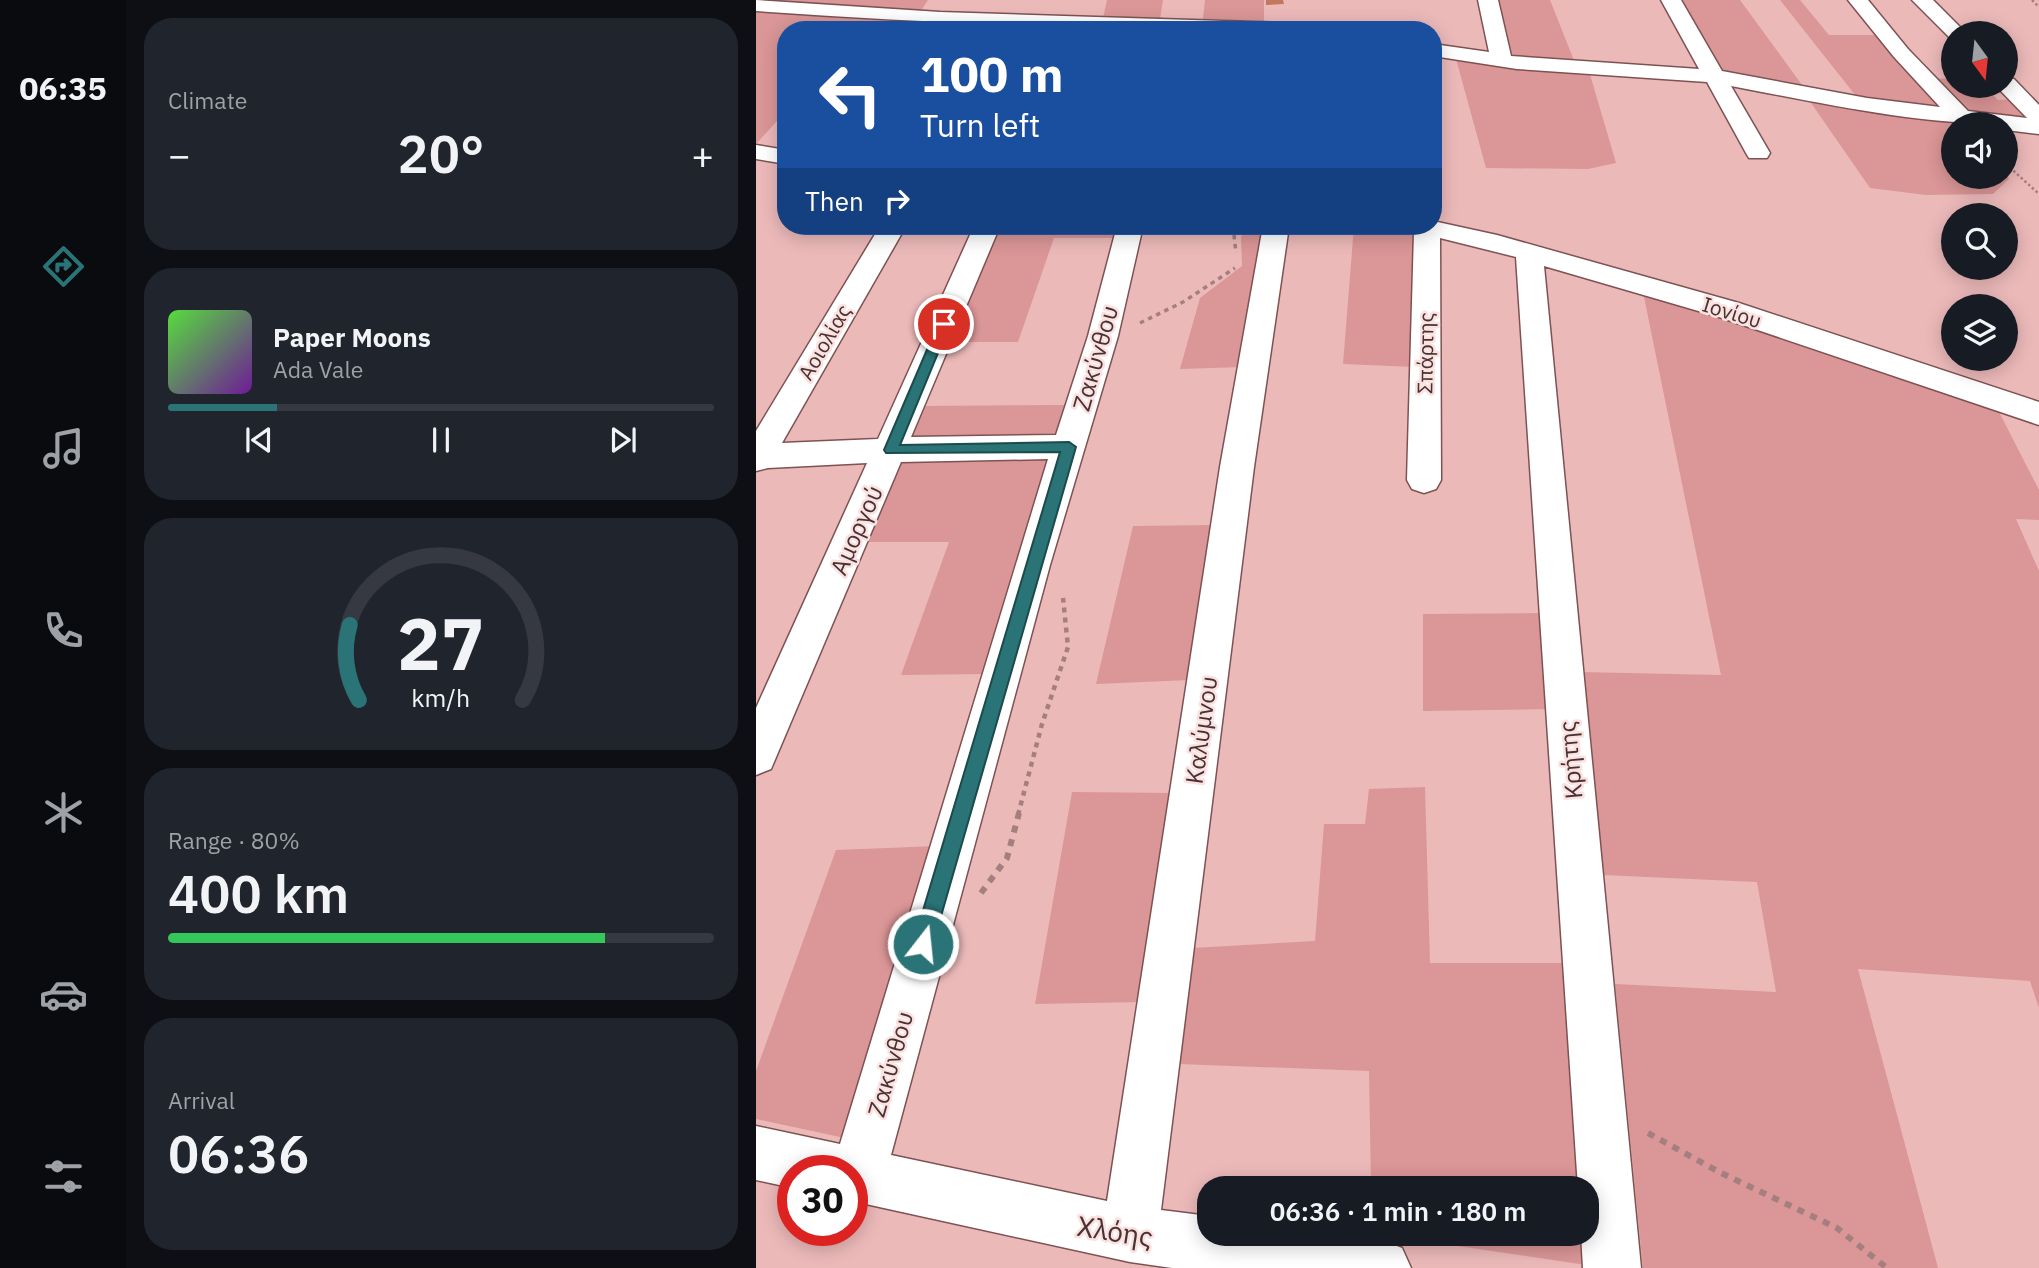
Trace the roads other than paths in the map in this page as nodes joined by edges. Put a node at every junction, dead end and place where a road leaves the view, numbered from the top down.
1 (1488, 0) edge
2 (1671, 0) edge
3 (1858, 0) edge
4 (1922, 0) edge
5 (756, 5) edge
6 (1310, 20) edge
7 (1944, 21) edge
8 (1442, 51) edge
9 (1502, 61) junction
10 (1713, 76) junction
11 (2018, 96) edge
12 (1957, 112) edge
13 (1941, 116) edge
14 (2039, 118) edge
15 (2018, 125) edge
16 (2039, 127) edge
17 (756, 152) edge
18 (1758, 153) dead end
19 (777, 156) edge
20 (1442, 231) edge
21 (888, 235) edge
22 (983, 235) edge
23 (1128, 235) edge
24 (1275, 235) edge
25 (1424, 235) edge
26 (1529, 253) junction
27 (2039, 414) edge
28 (1069, 447) junction
29 (891, 450) junction
30 (757, 458) edge
31 (1424, 480) dead end
32 (756, 755) edge
33 (756, 1153) edge
34 (856, 1155) edge
35 (777, 1157) edge
36 (868, 1177) edge
37 (1130, 1234) junction
38 (1382, 1268) edge
39 (1612, 1268) edge

1 - 9 street
2 - 10 street
3 - 12 street
4 - 7 street
5 - 6 street
8 - 9 street
9 - 10 street
10 - 13 street
10 - 18 street
11 - 14 street
15 - 16 street
17 - 19 street
20 - 26 street, Ιονίου
21 - 30 street, Αοιολίας
22 - 29 street, Αμοργού
23 - 28 street, Ζακύνθου
24 - 37 street, Καλύμνου
25 - 31 street, Σπάρτης
26 - 27 street, Ιονίου
26 - 39 street, Κρήτης
28 - 29 street
28 - 34 street, Ζακύνθου
29 - 30 street
29 - 32 street, Αμοργού
33 - 35 street, Χλόης
36 - 37 street, Χλόης
37 - 38 street, Χλόης

